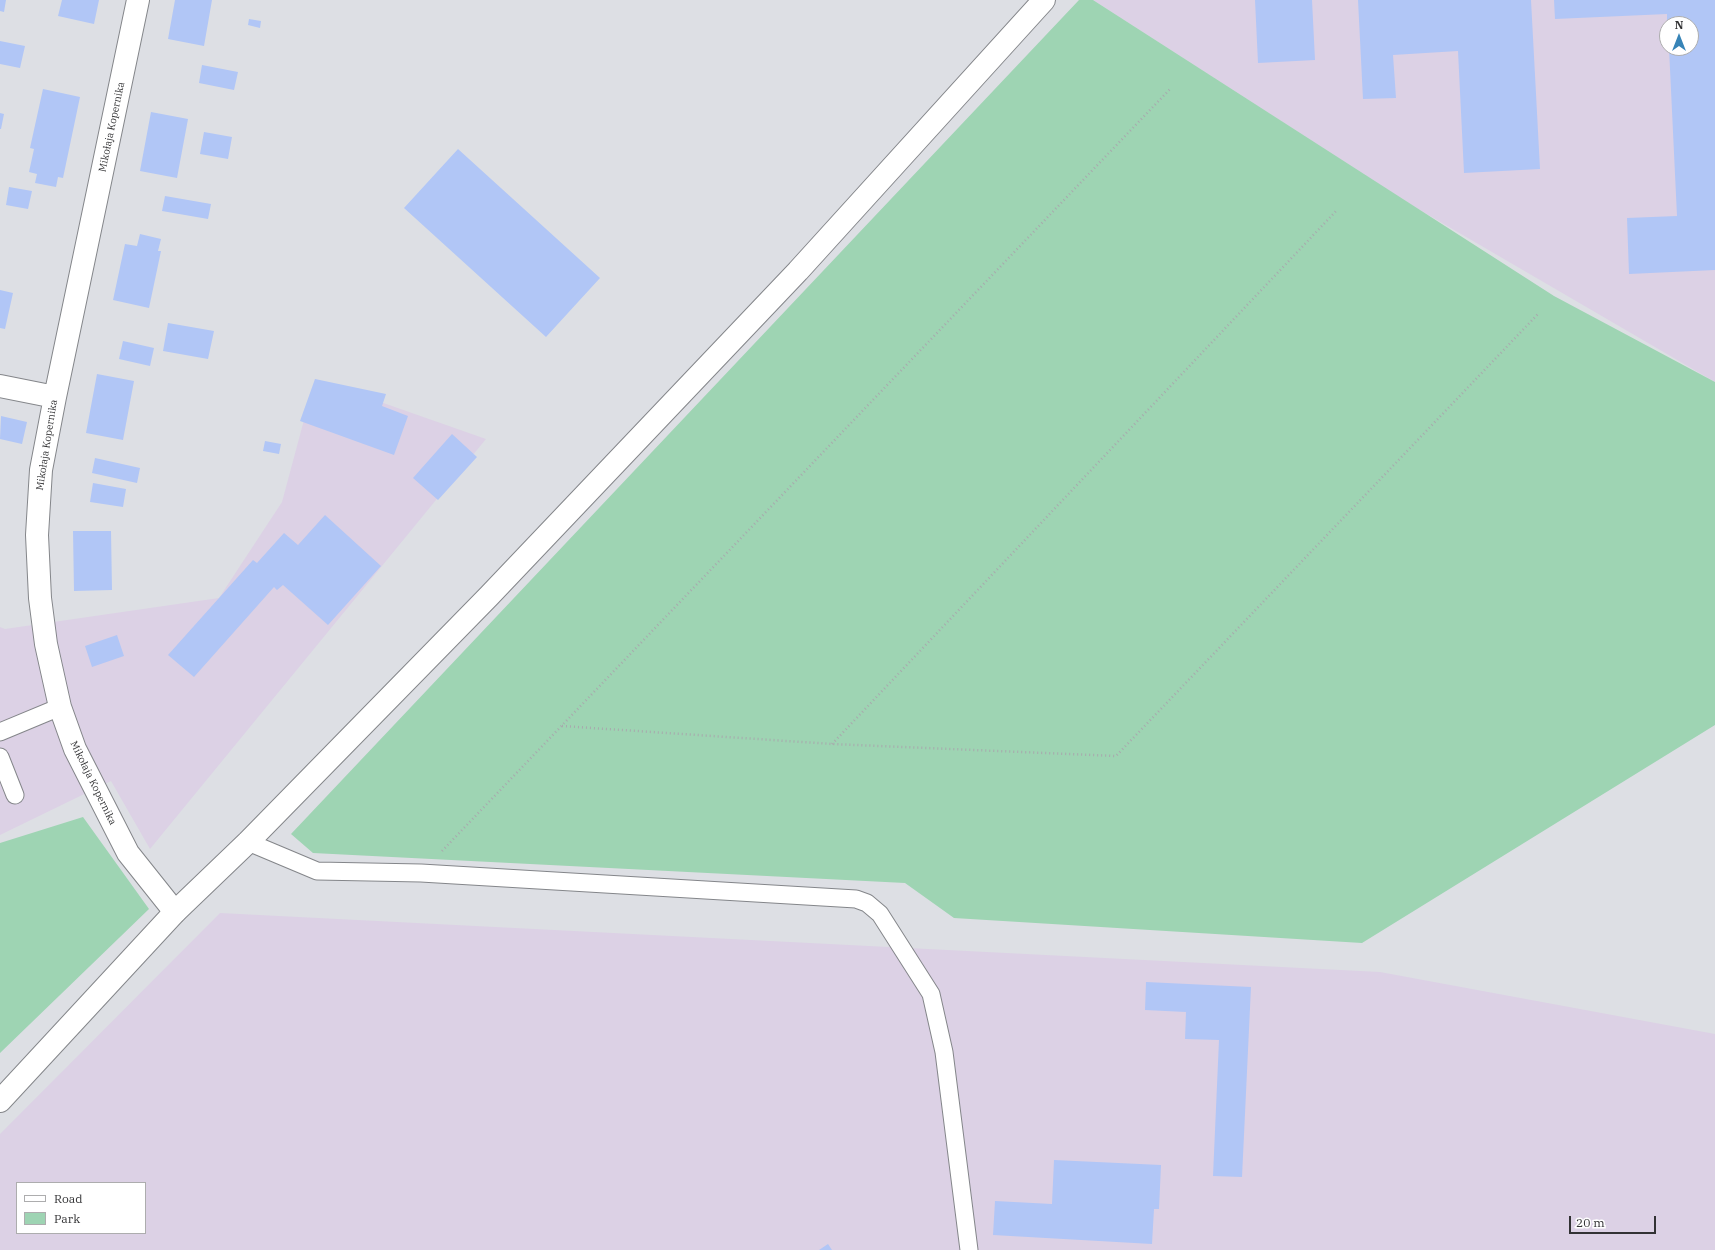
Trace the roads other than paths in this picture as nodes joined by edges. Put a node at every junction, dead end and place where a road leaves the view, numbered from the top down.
1 (138, 0) edge
2 (1044, 0) edge
3 (0, 386) edge
4 (54, 397) junction
5 (60, 707) junction
6 (0, 732) edge
7 (0, 757) edge
8 (15, 795) dead end
9 (248, 842) junction
10 (175, 912) junction
11 (0, 1101) edge
12 (970, 1250) edge

1 - 4 street, Mikołaja Kopernika
2 - 9 street
3 - 4 street
4 - 5 street, Mikołaja Kopernika
5 - 6 lane
5 - 10 street, Mikołaja Kopernika
7 - 8 lane
9 - 10 street
9 - 12 lane
10 - 11 street

